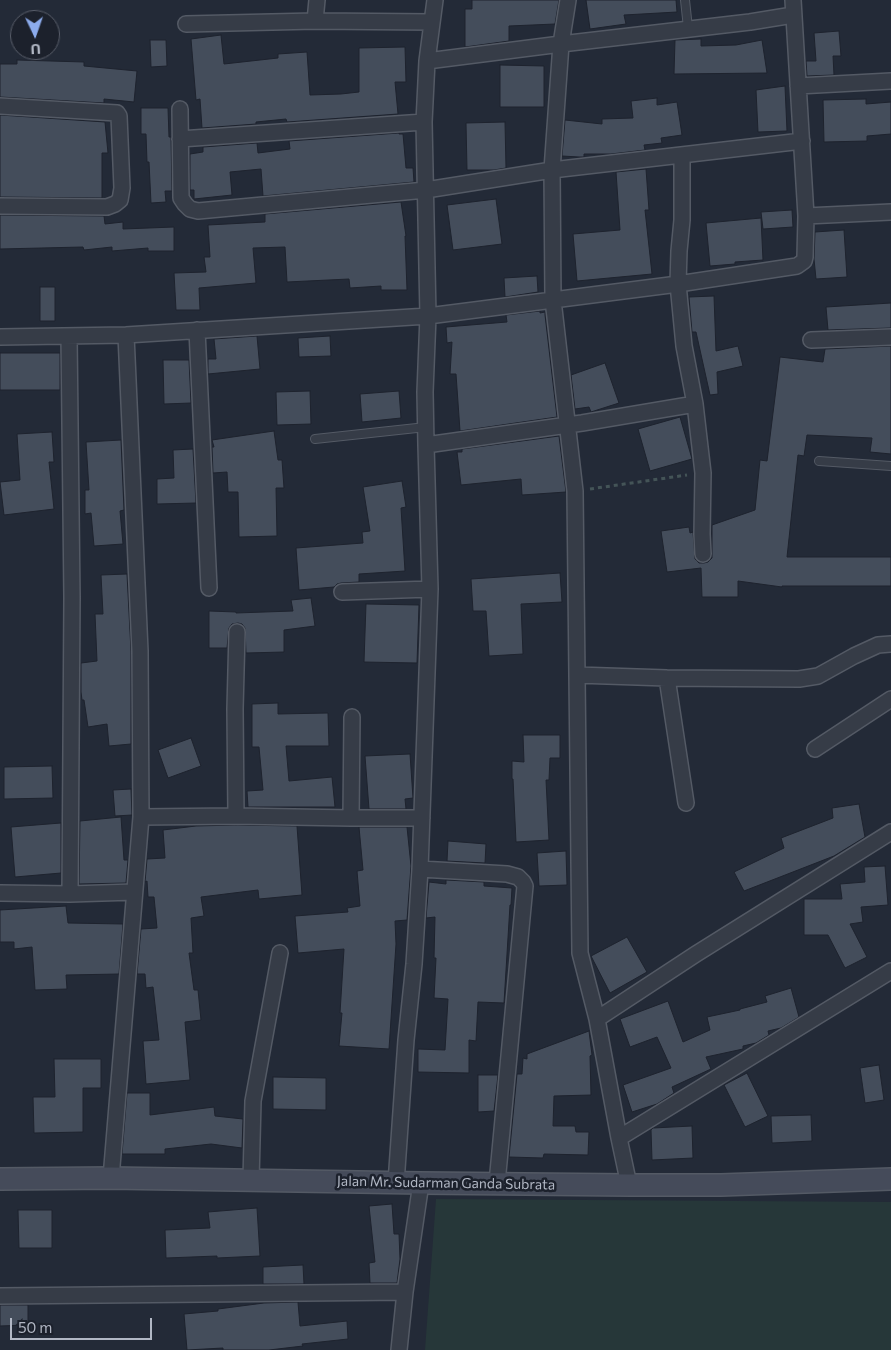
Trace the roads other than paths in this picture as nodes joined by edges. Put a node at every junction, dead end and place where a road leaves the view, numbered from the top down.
1 (317, 0) edge
2 (434, 0) edge
3 (568, 0) edge
4 (685, 0) edge
5 (793, 0) edge
6 (793, 15) junction
7 (315, 21) junction
8 (432, 22) junction
9 (186, 24) dead end
10 (688, 28) junction
11 (561, 44) junction
12 (427, 61) junction
13 (891, 81) edge
14 (798, 86) junction
15 (0, 106) edge
16 (180, 109) dead end
17 (424, 122) junction
18 (180, 139) junction
19 (802, 141) junction
20 (682, 155) junction
21 (552, 170) junction
22 (426, 190) junction
23 (0, 206) edge
24 (891, 212) edge
25 (806, 216) junction
26 (678, 284) junction
27 (553, 300) junction
28 (428, 316) junction
29 (197, 330) junction
30 (126, 335) junction
31 (69, 336) junction
32 (891, 337) edge
33 (0, 338) edge
34 (811, 340) dead end
35 (695, 404) junction
36 (568, 424) junction
37 (426, 427) junction
38 (315, 439) dead end
39 (426, 445) junction
40 (819, 460) dead end
41 (891, 466) edge
42 (703, 554) dead end
43 (209, 588) dead end
44 (430, 589) junction
45 (342, 592) dead end
46 (237, 632) dead end
47 (891, 644) edge
48 (577, 675) junction
49 (667, 678) junction
50 (891, 699) edge
51 (352, 717) dead end
52 (815, 749) dead end
53 (686, 802) dead end
54 (236, 816) junction
55 (140, 817) junction
56 (351, 818) junction
57 (422, 818) junction
58 (891, 832) edge
59 (420, 869) junction
60 (134, 892) junction
61 (0, 893) edge
62 (70, 894) junction
63 (280, 953) dead end
64 (891, 971) edge
65 (597, 1019) junction
66 (618, 1138) junction
67 (111, 1178) junction
68 (0, 1179) edge
69 (891, 1179) edge
70 (251, 1180) junction
71 (396, 1183) junction
72 (421, 1183) junction
73 (497, 1183) junction
74 (629, 1185) junction
75 (405, 1292) junction
76 (0, 1296) edge
77 (399, 1350) edge

1 - 7 street
2 - 8 street
3 - 11 street
4 - 10 lane
5 - 6 street
6 - 10 street
6 - 14 street
7 - 8 street
7 - 9 street
8 - 12 street
10 - 11 street
11 - 12 street
11 - 21 street
12 - 17 street
13 - 14 street
14 - 19 street
15 - 23 street
16 - 18 street
17 - 18 street
17 - 22 street
18 - 22 street
19 - 20 street
19 - 25 street
20 - 21 street
20 - 26 street
21 - 22 street
21 - 27 street
22 - 28 street
24 - 25 street
25 - 26 street
26 - 27 street
26 - 35 street
27 - 28 street
27 - 36 street
28 - 29 street
28 - 37 street
29 - 30 street
29 - 43 street
30 - 31 street
30 - 55 street
31 - 33 street
31 - 62 street
32 - 34 street
35 - 36 street
35 - 42 street
36 - 39 street
36 - 48 street
37 - 38 lane
37 - 39 street
39 - 44 street
40 - 41 lane
44 - 45 street
44 - 57 street
46 - 54 street
47 - 49 street
48 - 49 street
48 - 65 street
49 - 53 street
50 - 52 street
51 - 56 street
54 - 55 street
54 - 56 street
55 - 60 street
56 - 57 street
57 - 59 street
58 - 65 street
59 - 71 street
59 - 73 street
60 - 62 street
60 - 67 street
61 - 62 street
63 - 70 street
64 - 66 street
65 - 66 street
66 - 74 street
67 - 68 street, Jalan Mr. Sudarman Ganda Subrata
67 - 70 street, Jalan Mr. Sudarman Ganda Subrata
69 - 74 street, Jalan Mr. Sudarman Ganda Subrata
70 - 71 street, Jalan Mr. Sudarman Ganda Subrata
71 - 72 street, Jalan Mr. Sudarman Ganda Subrata
72 - 73 street, Jalan Mr. Sudarman Ganda Subrata
72 - 75 street
73 - 74 street, Jalan Mr. Sudarman Ganda Subrata
75 - 76 street
75 - 77 street

